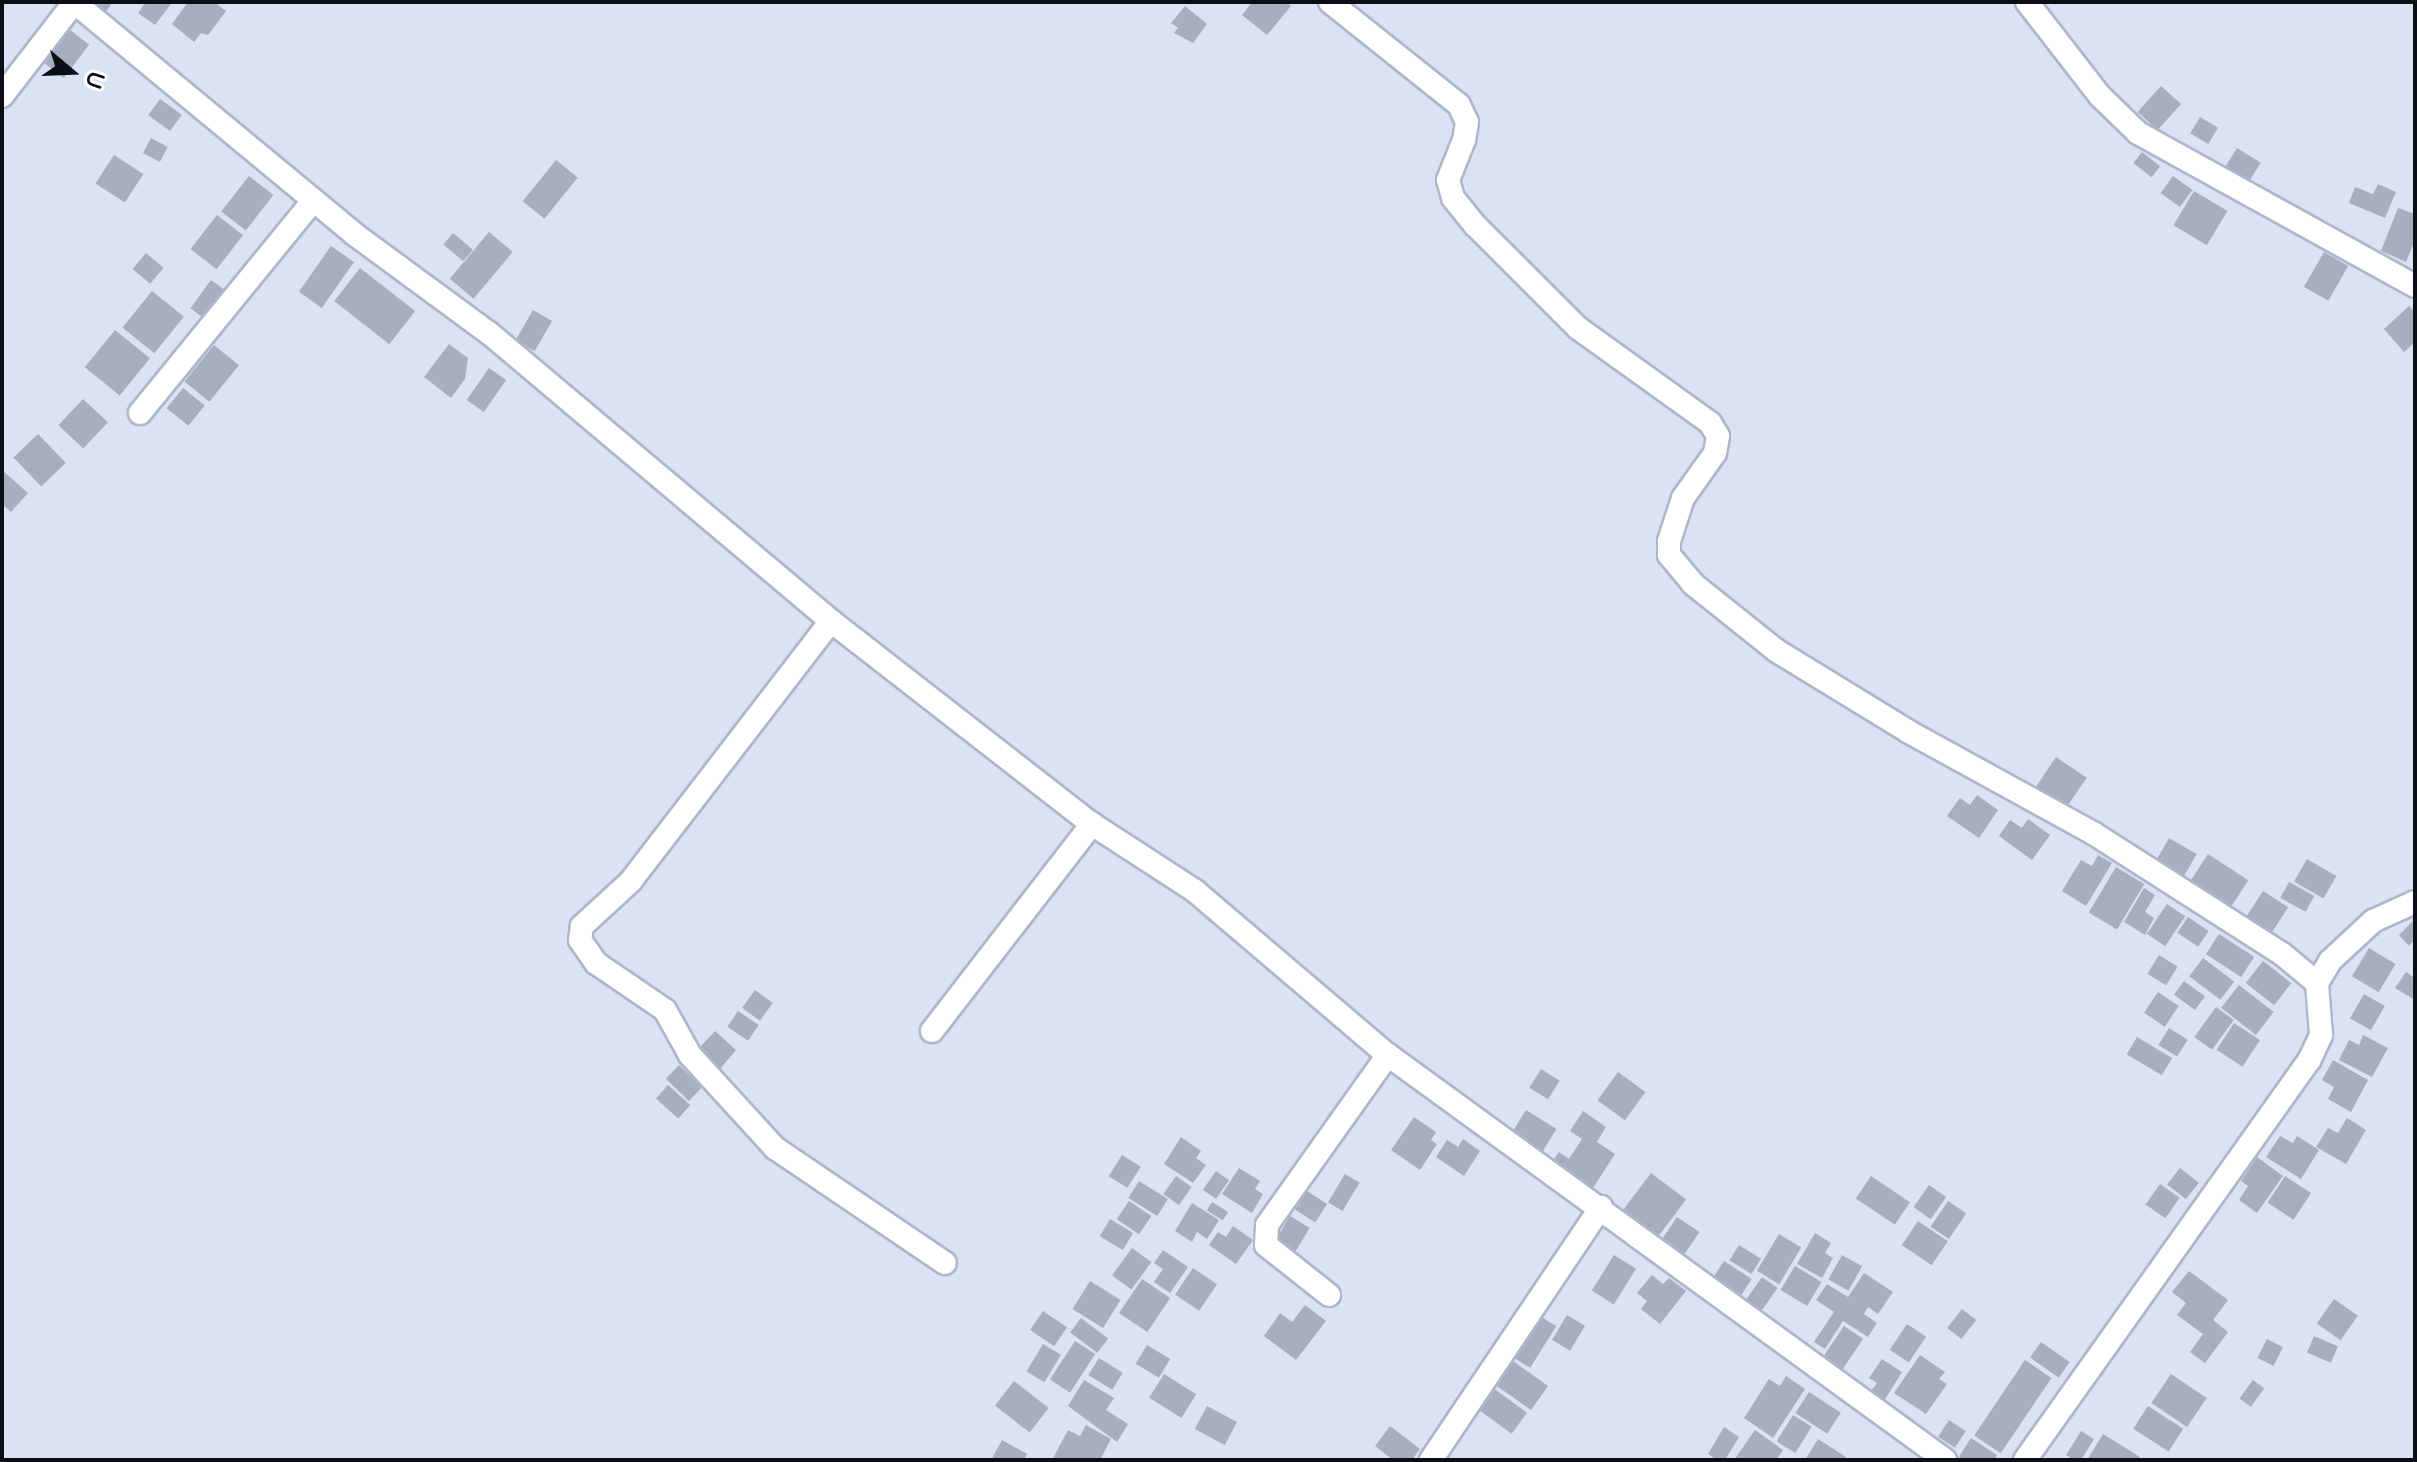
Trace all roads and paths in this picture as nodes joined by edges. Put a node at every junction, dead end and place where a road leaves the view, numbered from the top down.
1 (74, 2) edge
2 (1330, 2) edge
3 (2027, 2) edge
4 (2, 96) edge
5 (313, 201) junction
6 (2415, 286) edge
7 (140, 413) dead end
8 (831, 621) junction
9 (1092, 824) junction
10 (2415, 902) edge
11 (2317, 983) junction
12 (932, 1031) dead end
13 (1388, 1055) junction
14 (1601, 1207) junction
15 (945, 1263) dead end
16 (1329, 1295) dead end
17 (1431, 1460) edge
18 (1945, 1460) edge
19 (2025, 1460) edge

1 - 4 street
1 - 5 street
2 - 11 street
3 - 6 street
5 - 7 street
5 - 8 street
8 - 9 street
8 - 15 street
9 - 12 street
9 - 13 street
10 - 11 street
11 - 19 street
13 - 14 street
13 - 16 street
14 - 17 street
14 - 18 street

